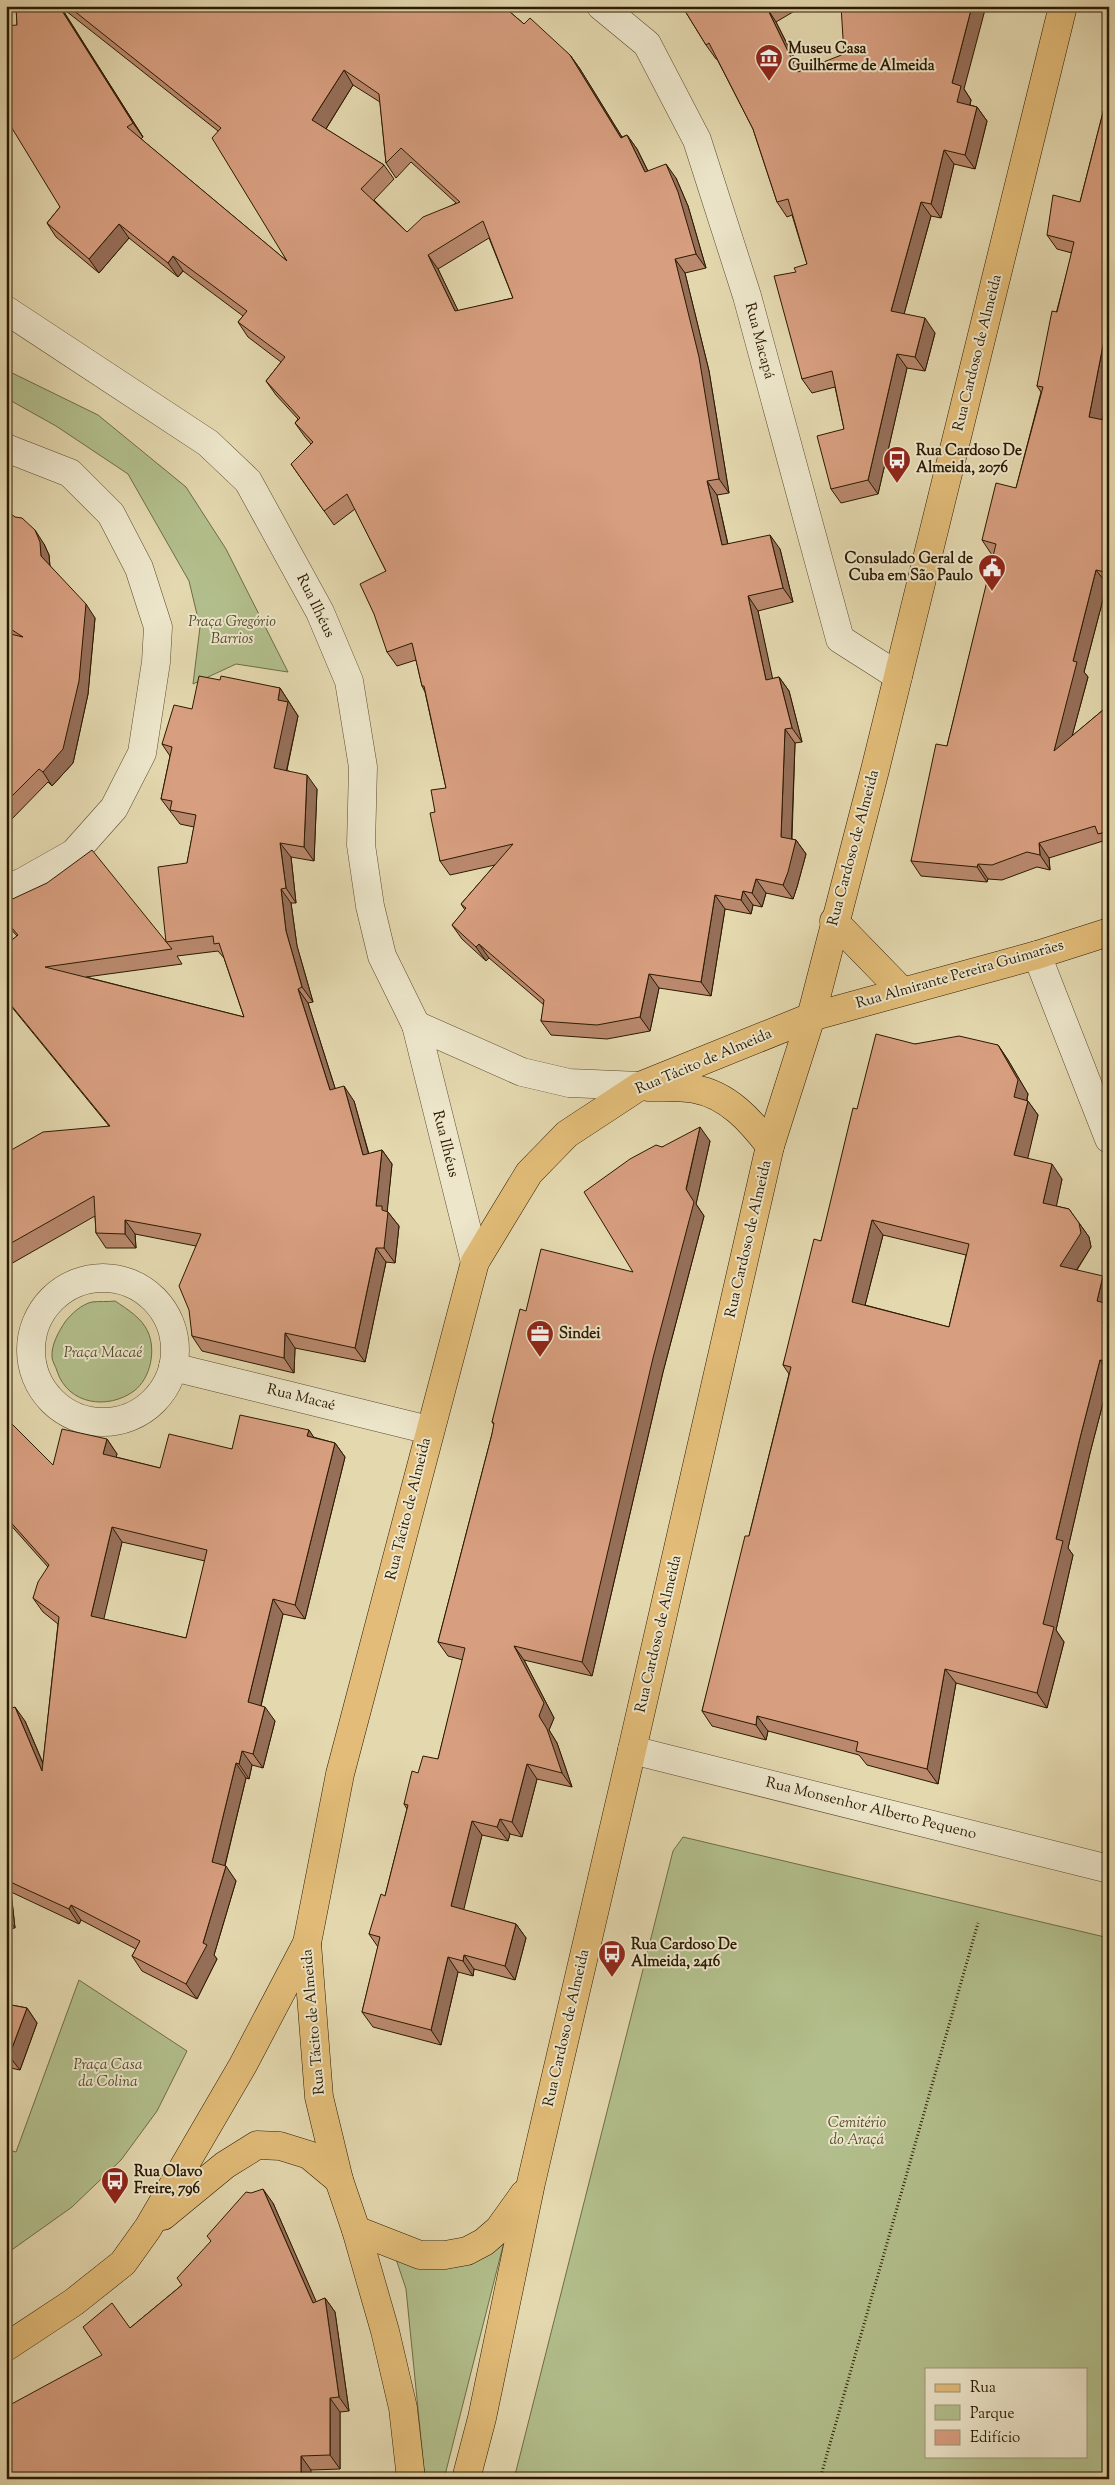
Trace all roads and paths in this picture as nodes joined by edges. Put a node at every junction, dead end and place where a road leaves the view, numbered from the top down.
1 (601, 6) edge
2 (1063, 6) edge
3 (6, 310) edge
4 (6, 448) edge
5 (898, 676) junction
6 (6, 887) edge
7 (834, 921) junction
8 (1109, 932) edge
9 (1037, 955) junction
10 (902, 991) junction
11 (811, 1017) junction
12 (416, 1025) junction
13 (640, 1086) junction
14 (1109, 1139) edge
15 (770, 1146) junction
16 (474, 1262) junction
17 (173, 1367) junction
18 (429, 1430) junction
19 (632, 1750) junction
20 (1109, 1869) edge
21 (978, 1923) dead end
22 (307, 1943) junction
23 (339, 2180) junction
24 (531, 2183) junction
25 (148, 2228) junction
26 (356, 2230) junction
27 (6, 2347) edge
28 (820, 2477) edge
29 (411, 2479) edge
30 (466, 2479) edge
31 (839, 2479) edge

1 - 5 street, Rua Macapá
2 - 5 main road, Rua Cardoso de Almeida
3 - 12 street, Rua Ilhéus
4 - 6 street
5 - 7 main road, Rua Cardoso de Almeida
7 - 10 main road
7 - 11 main road, Rua Cardoso de Almeida
8 - 9 main road, Rua Almirante Pereira Guimarães
9 - 10 main road, Rua Almirante Pereira Guimarães
9 - 14 street
10 - 11 main road, Rua Almirante Pereira Guimarães
11 - 13 main road, Rua Tácito de Almeida
11 - 15 main road, Rua Cardoso de Almeida
12 - 13 street
12 - 16 street, Rua Ilhéus
13 - 15 main road
13 - 16 main road, Rua Tácito de Almeida
15 - 19 main road, Rua Cardoso de Almeida
16 - 18 main road, Rua Tácito de Almeida
17 - 17 street
17 - 18 street, Rua Macaé
18 - 22 main road, Rua Tácito de Almeida
19 - 20 street, Rua Monsenhor Alberto Pequeno
19 - 24 main road, Rua Cardoso de Almeida
21 - 28 path
22 - 23 main road, Rua Tácito de Almeida
22 - 25 main road
23 - 25 main road
23 - 26 main road
24 - 26 main road
24 - 30 main road, Rua Cardoso de Almeida
25 - 27 main road
26 - 29 main road
28 - 31 path

